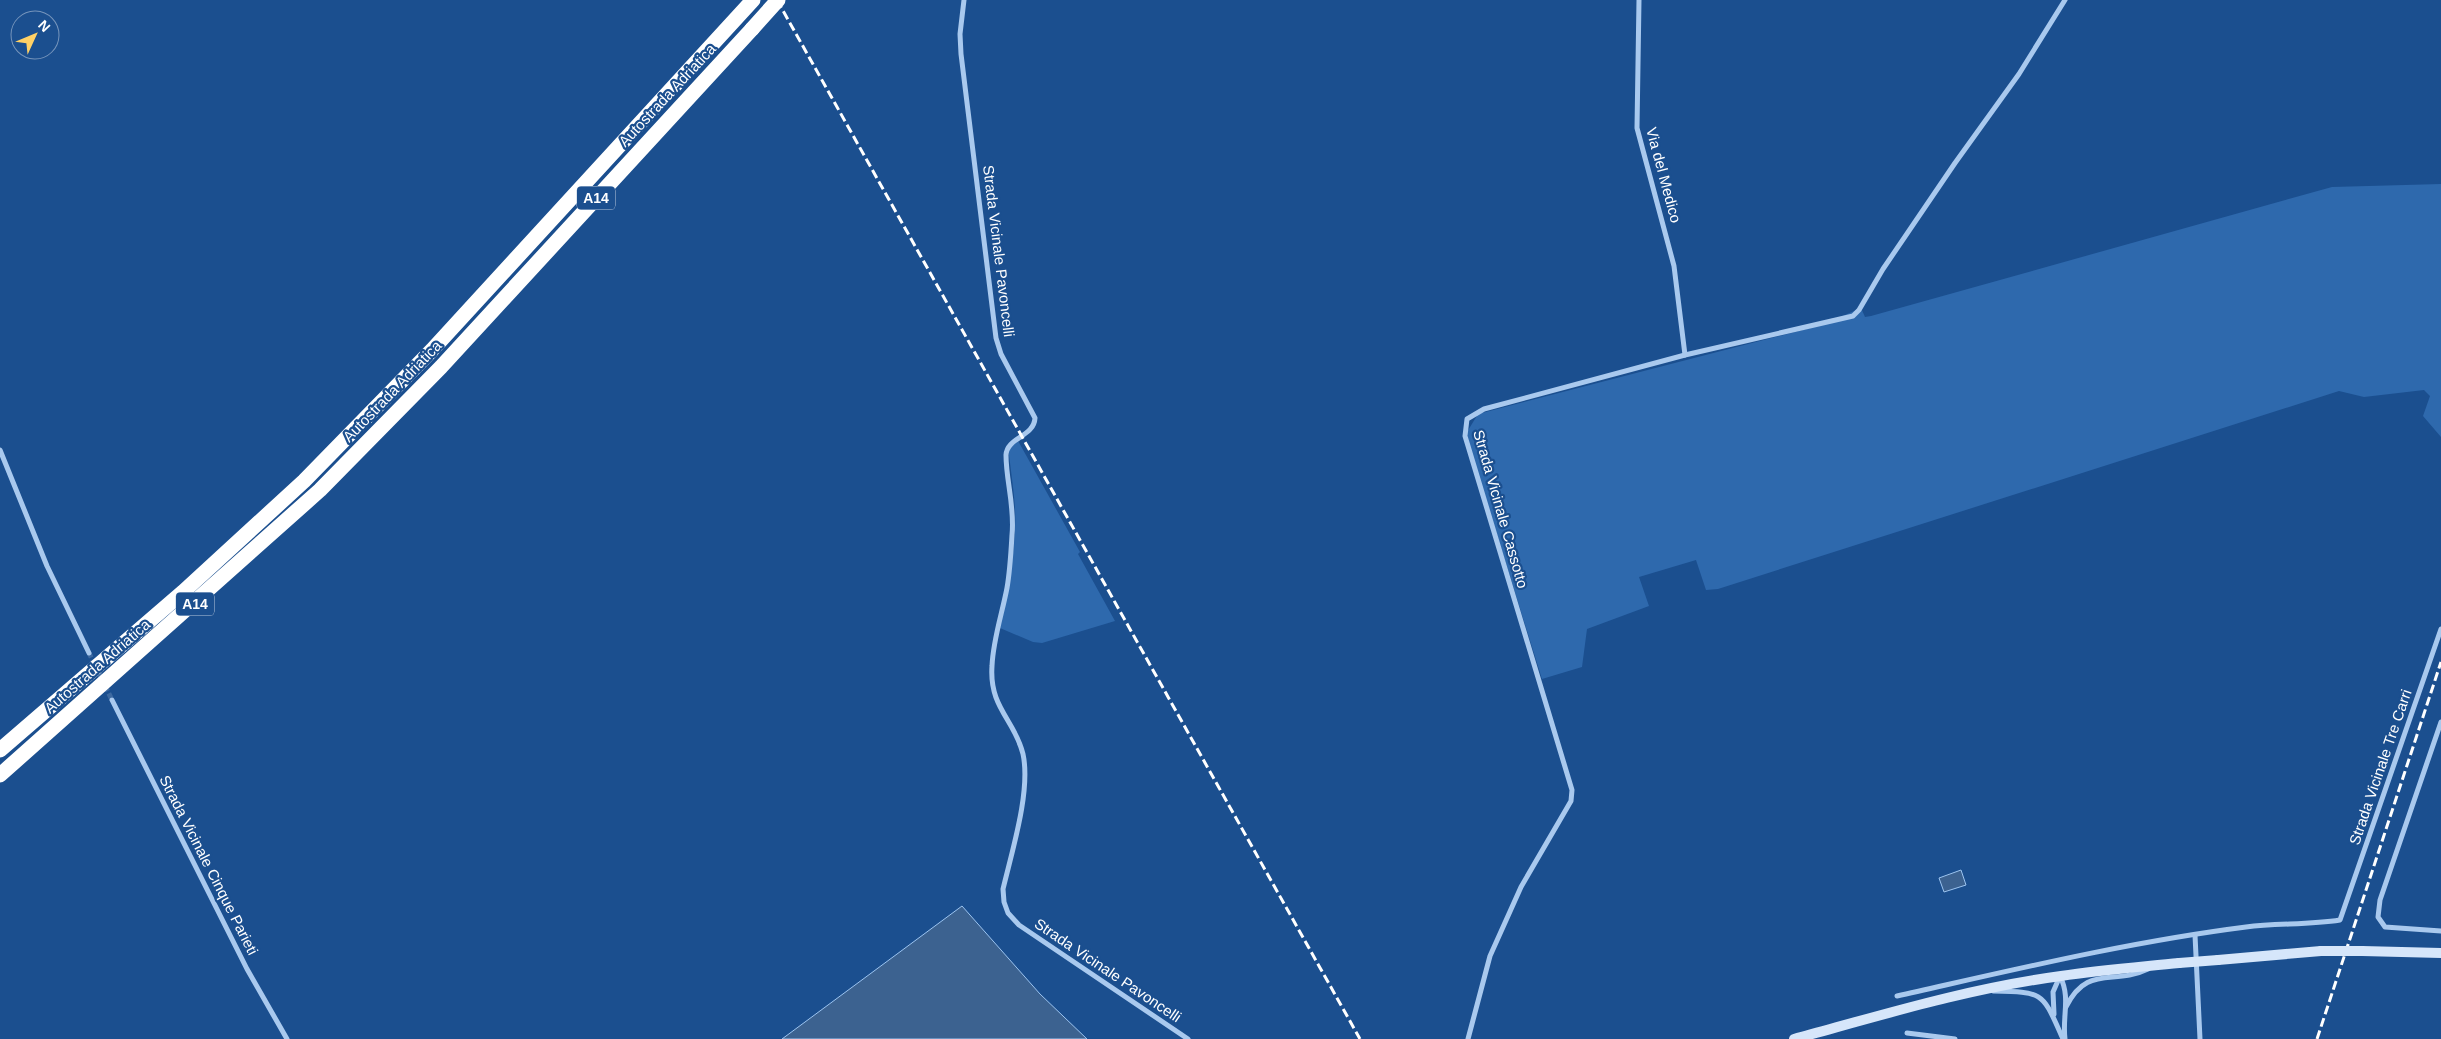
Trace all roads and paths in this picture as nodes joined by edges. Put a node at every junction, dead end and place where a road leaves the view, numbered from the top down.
1 (753, 0) edge
2 (778, 0) edge
3 (964, 0) edge
4 (1639, 0) edge
5 (2065, 0) edge
6 (1685, 355) junction
7 (0, 450) edge
8 (2441, 629) edge
9 (89, 653) tunnel mouth
10 (112, 700) tunnel mouth
11 (2441, 722) edge
12 (0, 750) edge
13 (0, 775) edge
14 (2441, 931) edge
15 (2195, 935) junction
16 (2441, 954) edge
17 (2155, 966) junction
18 (2060, 976) junction
19 (1977, 991) junction
20 (1897, 996) dead end
21 (2066, 1007) junction
22 (2055, 1020) junction
23 (1907, 1033) dead end
24 (287, 1039) edge
25 (1188, 1039) edge
26 (1468, 1039) edge
27 (1794, 1039) edge
28 (1955, 1039) edge
29 (2064, 1039) edge
30 (2200, 1039) edge

1 - 12 highway, Autostrada Adriatica / A14
2 - 13 highway, Autostrada Adriatica / A14, bridge
3 - 25 street, Strada Vicinale Pavoncelli
4 - 6 street, Via del Medico
5 - 6 street, Strada Vicinale Cassotto
6 - 26 street, Strada Vicinale Cassotto
7 - 9 street
8 - 15 street, Strada Vicinale Tre Carri
10 - 24 street, Strada Vicinale Cinque Parieti
11 - 14 street
15 - 20 street
15 - 30 street
16 - 17 main road, bridge
17 - 18 main road
17 - 21 street
18 - 19 main road
18 - 21 street
18 - 22 street
19 - 22 street
19 - 27 main road
21 - 29 street
22 - 29 street
23 - 28 street

